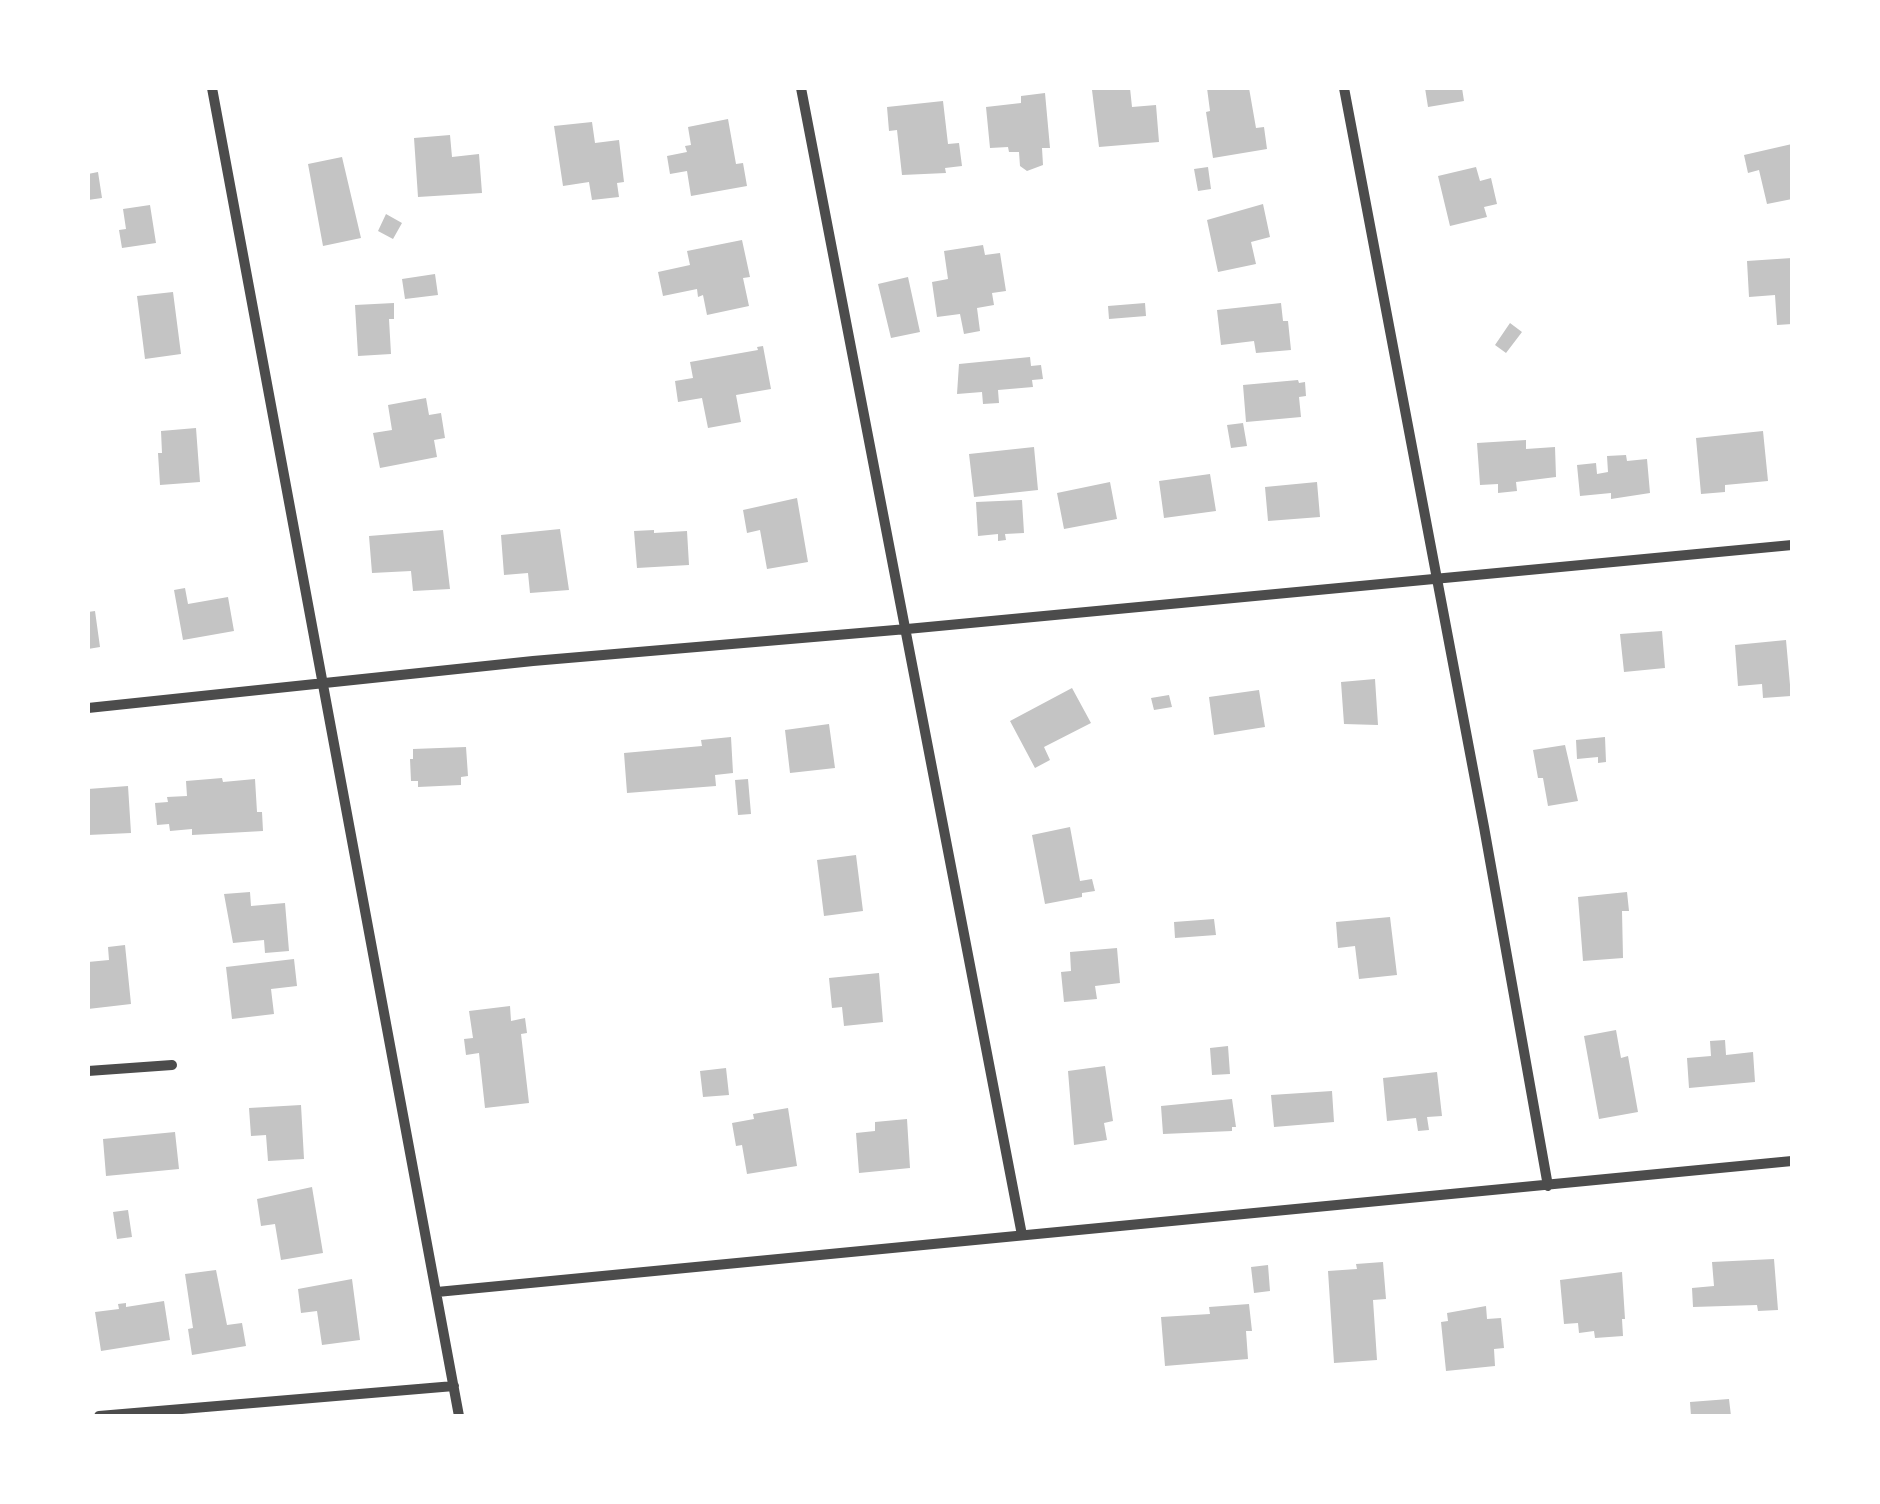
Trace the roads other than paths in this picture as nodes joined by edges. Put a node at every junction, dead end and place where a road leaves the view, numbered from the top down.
1 (212, 88) edge
2 (801, 88) edge
3 (1344, 88) edge
4 (1792, 544) edge
5 (1437, 579) junction
6 (907, 629) junction
7 (322, 684) junction
8 (88, 708) edge
9 (172, 1066) dead end
10 (88, 1071) edge
11 (1792, 1161) edge
12 (1548, 1186) junction
13 (1022, 1235) junction
14 (436, 1292) junction
15 (454, 1386) junction
16 (99, 1416) edge
17 (460, 1416) edge

1 - 7 street
2 - 6 street
3 - 5 street
4 - 5 street
5 - 6 street
5 - 12 street
6 - 7 street
6 - 13 street
7 - 8 street
7 - 14 street
9 - 10 street
11 - 12 street
12 - 13 street
13 - 14 street
14 - 15 street
15 - 16 street
15 - 17 street

